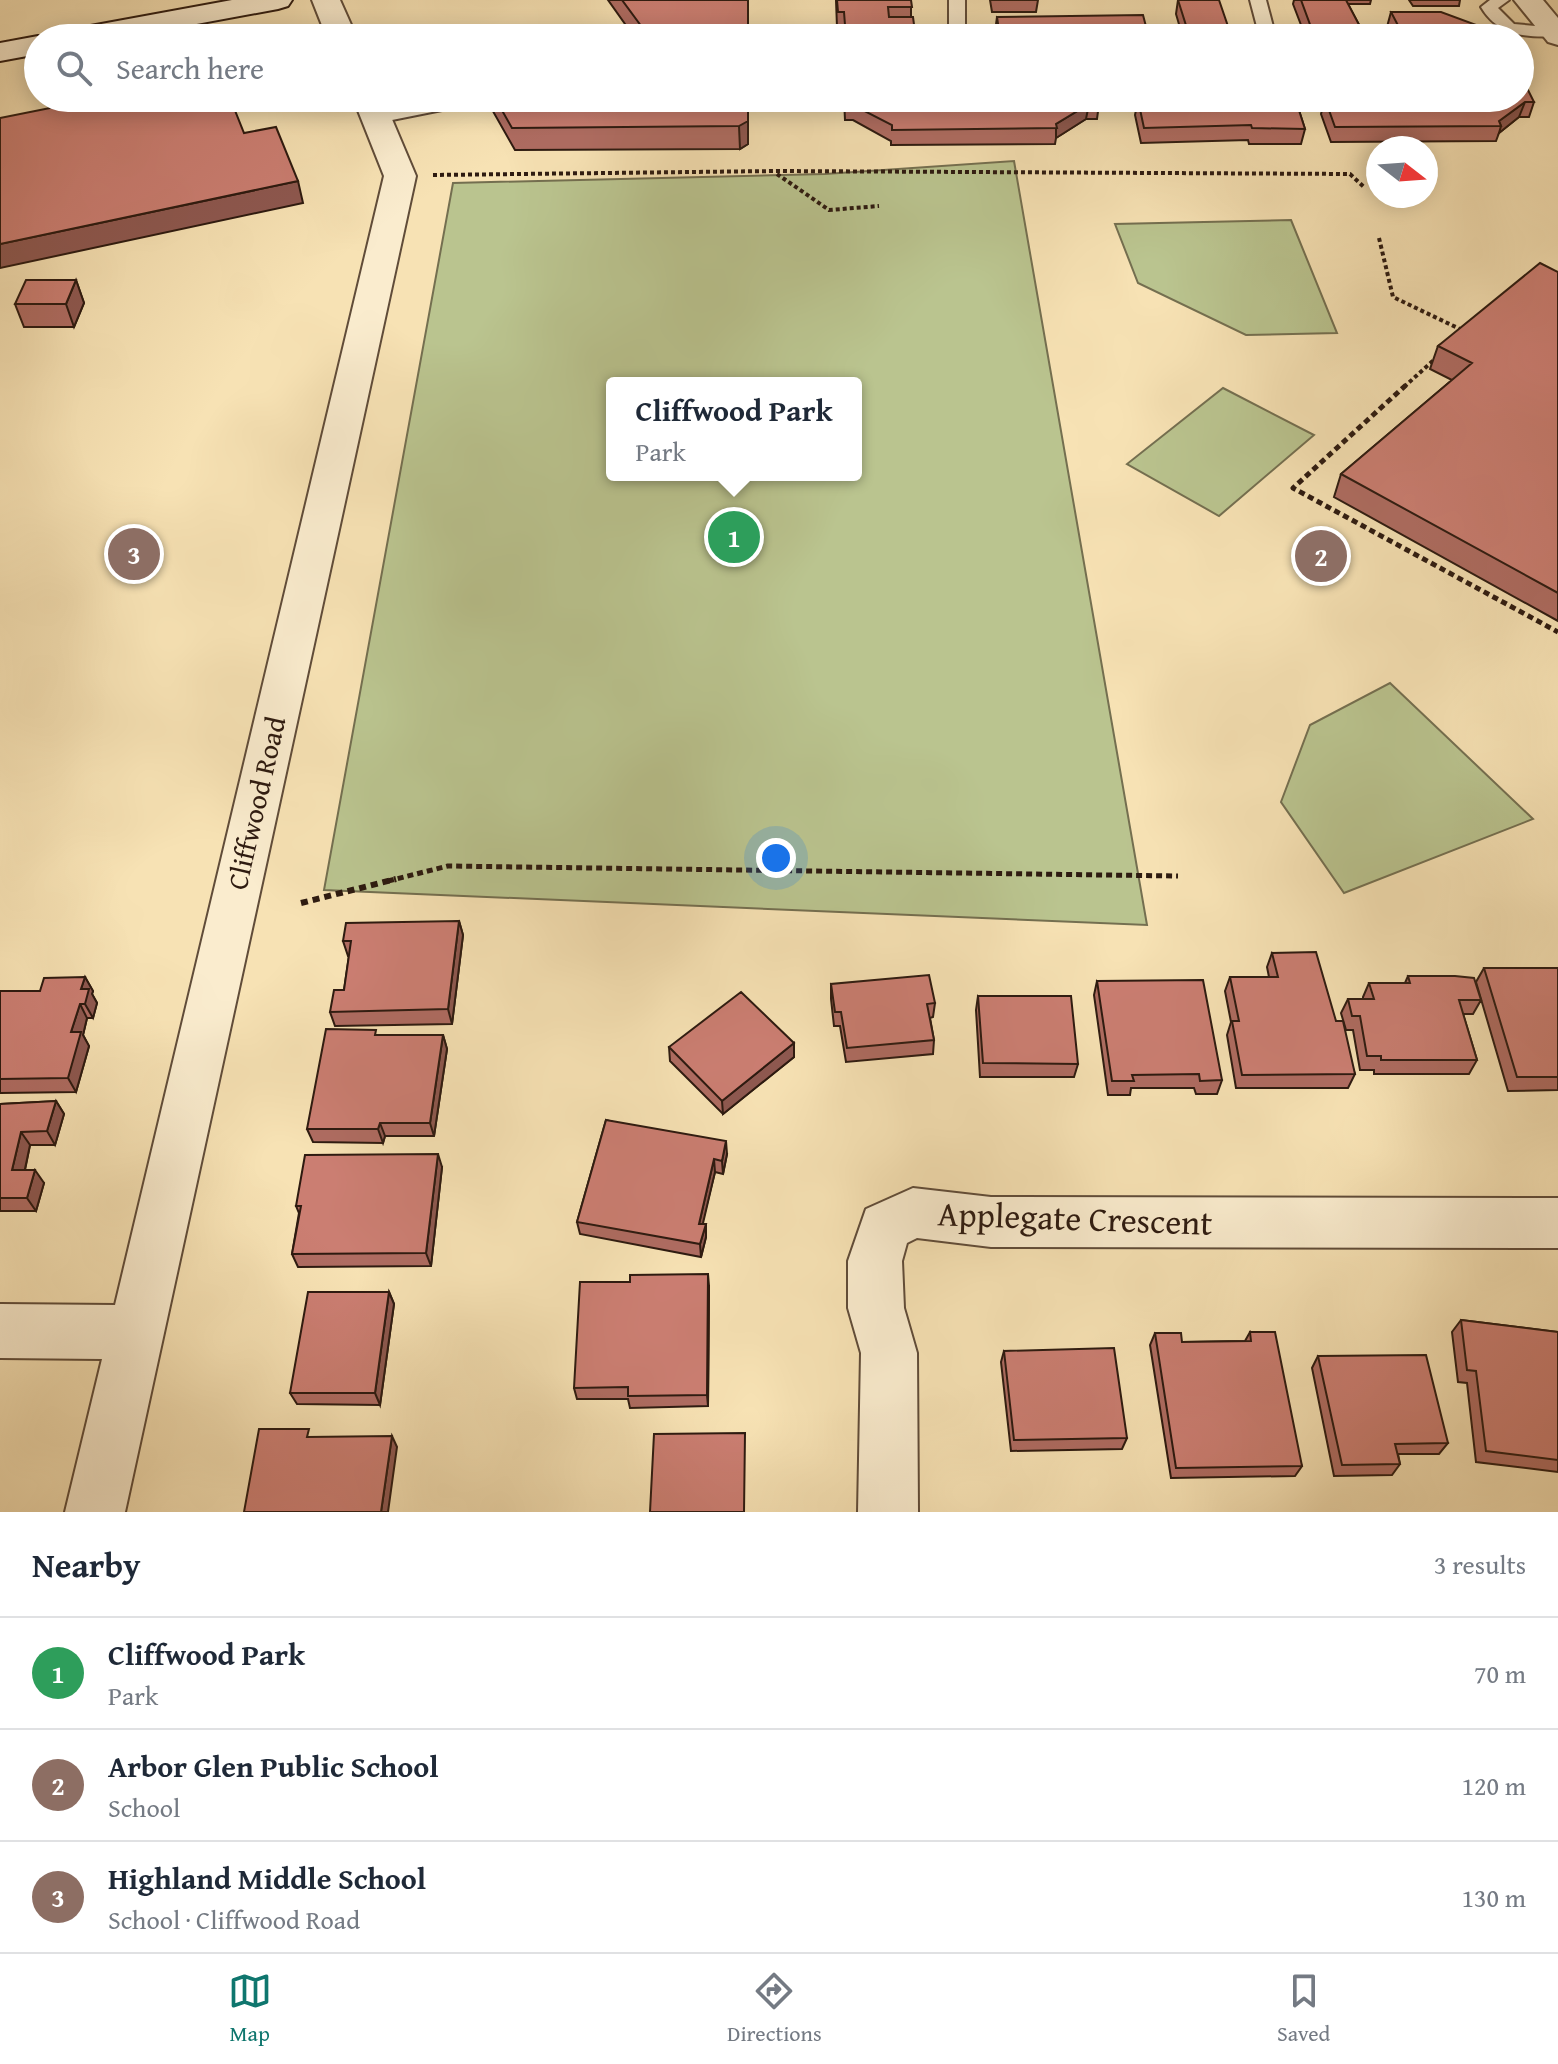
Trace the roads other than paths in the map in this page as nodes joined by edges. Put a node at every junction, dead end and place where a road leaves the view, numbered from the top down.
1 (278, 0) edge
2 (326, 0) edge
3 (957, 0) edge
4 (1258, 0) edge
5 (1501, 0) edge
6 (1549, 20) edge
7 (149, 24) edge
8 (336, 24) edge
9 (957, 24) edge
10 (1264, 24) edge
11 (1501, 24) edge
12 (1524, 24) edge
13 (24, 48) edge
14 (0, 52) edge
15 (375, 112) edge
16 (1558, 1223) edge
17 (0, 1331) edge
18 (136, 1332) junction
19 (95, 1512) edge
20 (888, 1512) edge

1 - 7 street
2 - 8 street
3 - 9 lane
4 - 10 lane
5 - 11 lane
6 - 12 lane
13 - 14 street
15 - 18 street, Cliffwood Road
16 - 20 street, Applegate Crescent
17 - 18 street
18 - 19 street, Cliffwood Road

